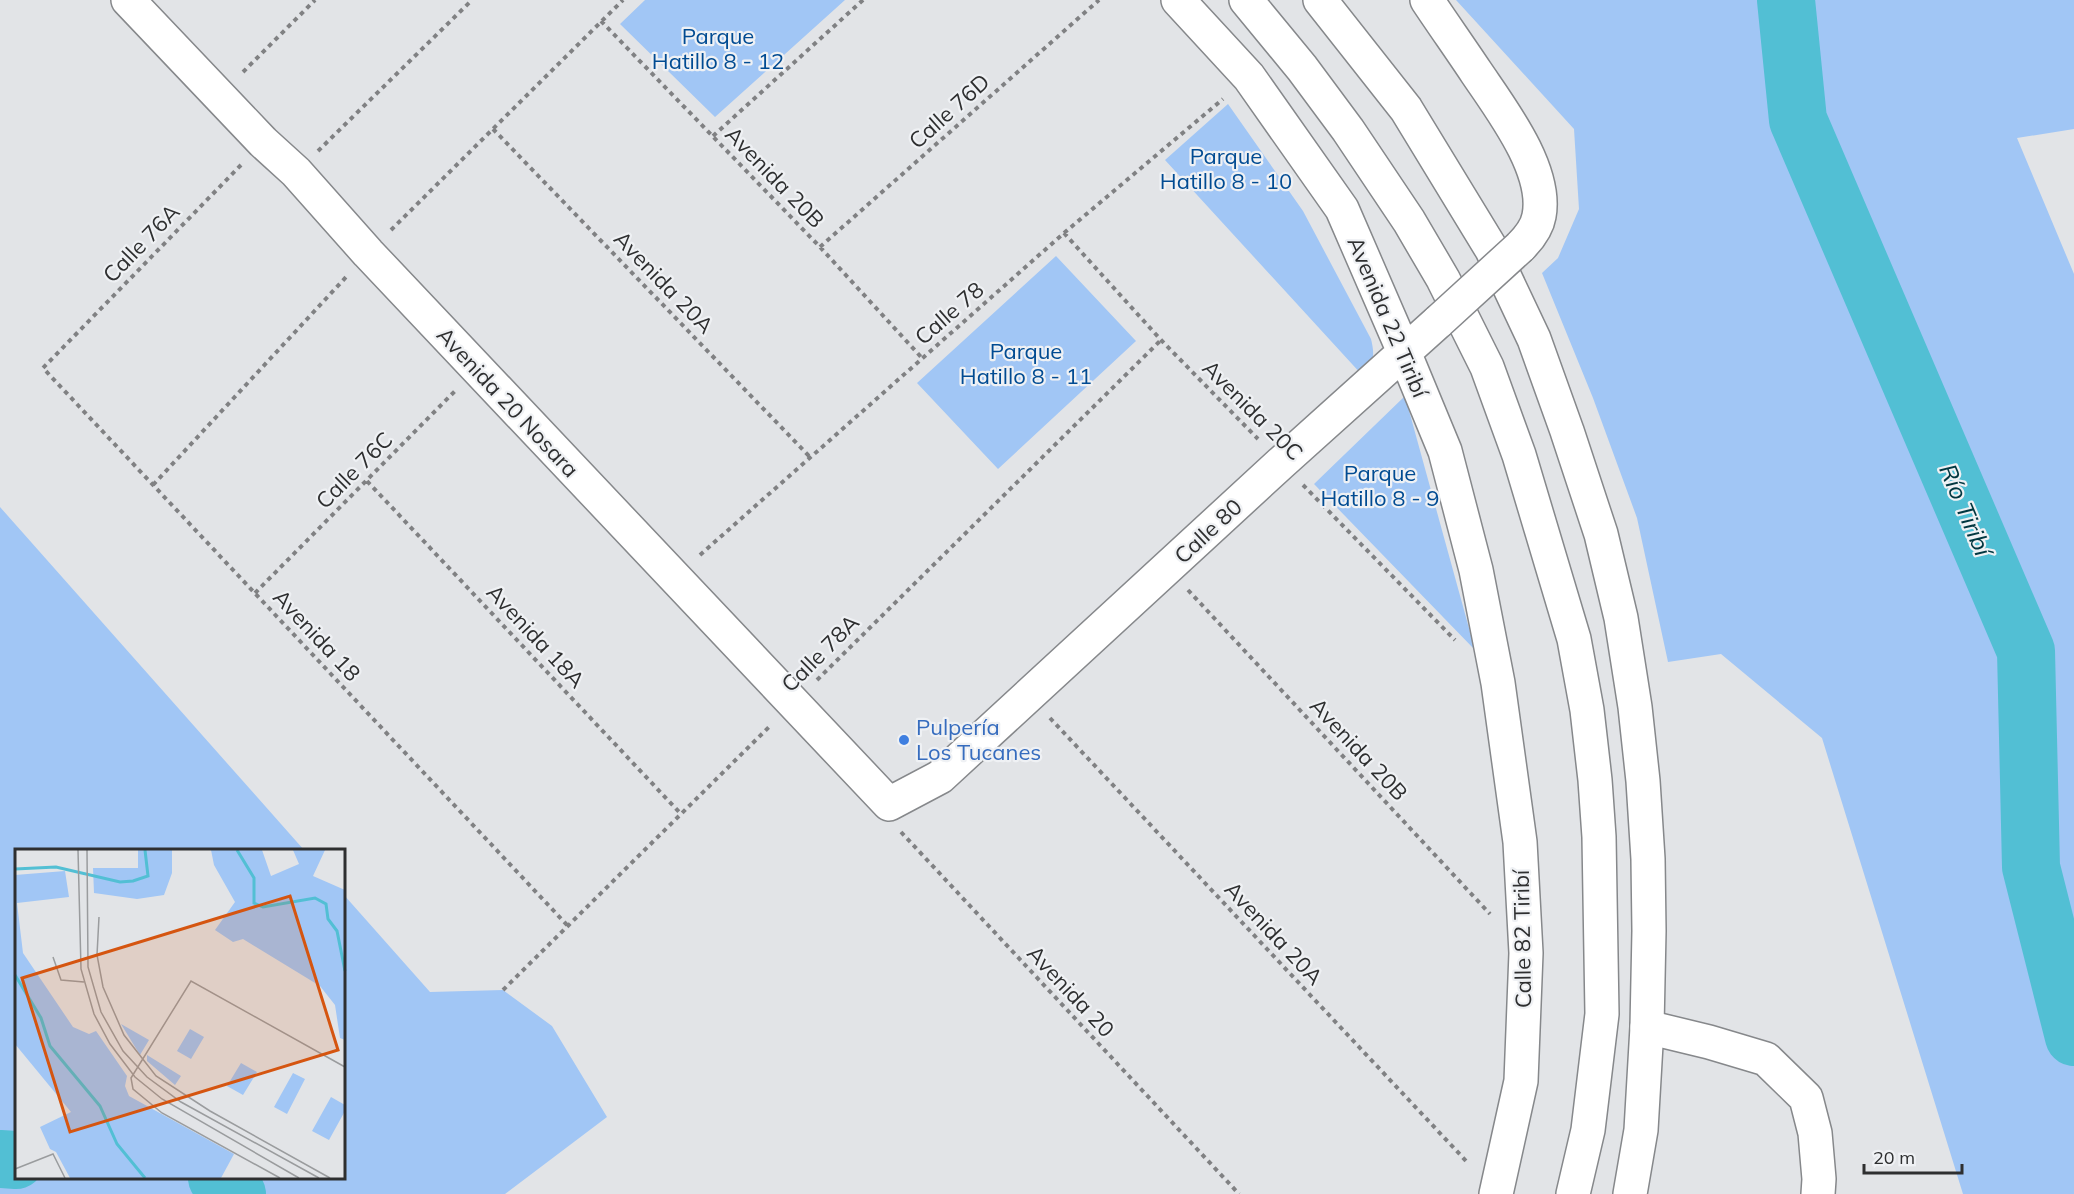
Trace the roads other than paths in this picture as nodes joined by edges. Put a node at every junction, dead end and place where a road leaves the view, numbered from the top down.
1 (128, 0) edge
2 (1178, 0) edge
3 (1246, 0) edge
4 (1320, 0) edge
5 (1427, 0) edge
6 (1404, 352) junction
7 (1498, 684) joint
8 (889, 804) joint
9 (1647, 1027) junction
10 (1496, 1194) edge
11 (1573, 1194) edge
12 (1630, 1194) edge
13 (1818, 1194) edge

1 - 8 main road, Avenida 20 Nosara
2 - 6 main road, Avenida 22 Tiribí
3 - 11 main road
4 - 9 main road
5 - 6 main road, Calle 80, bridge
6 - 7 main road, Avenida 22 Tiribí
6 - 8 main road, Calle 80
7 - 10 main road, Calle 82 Tiribí
9 - 12 main road
9 - 13 main road

